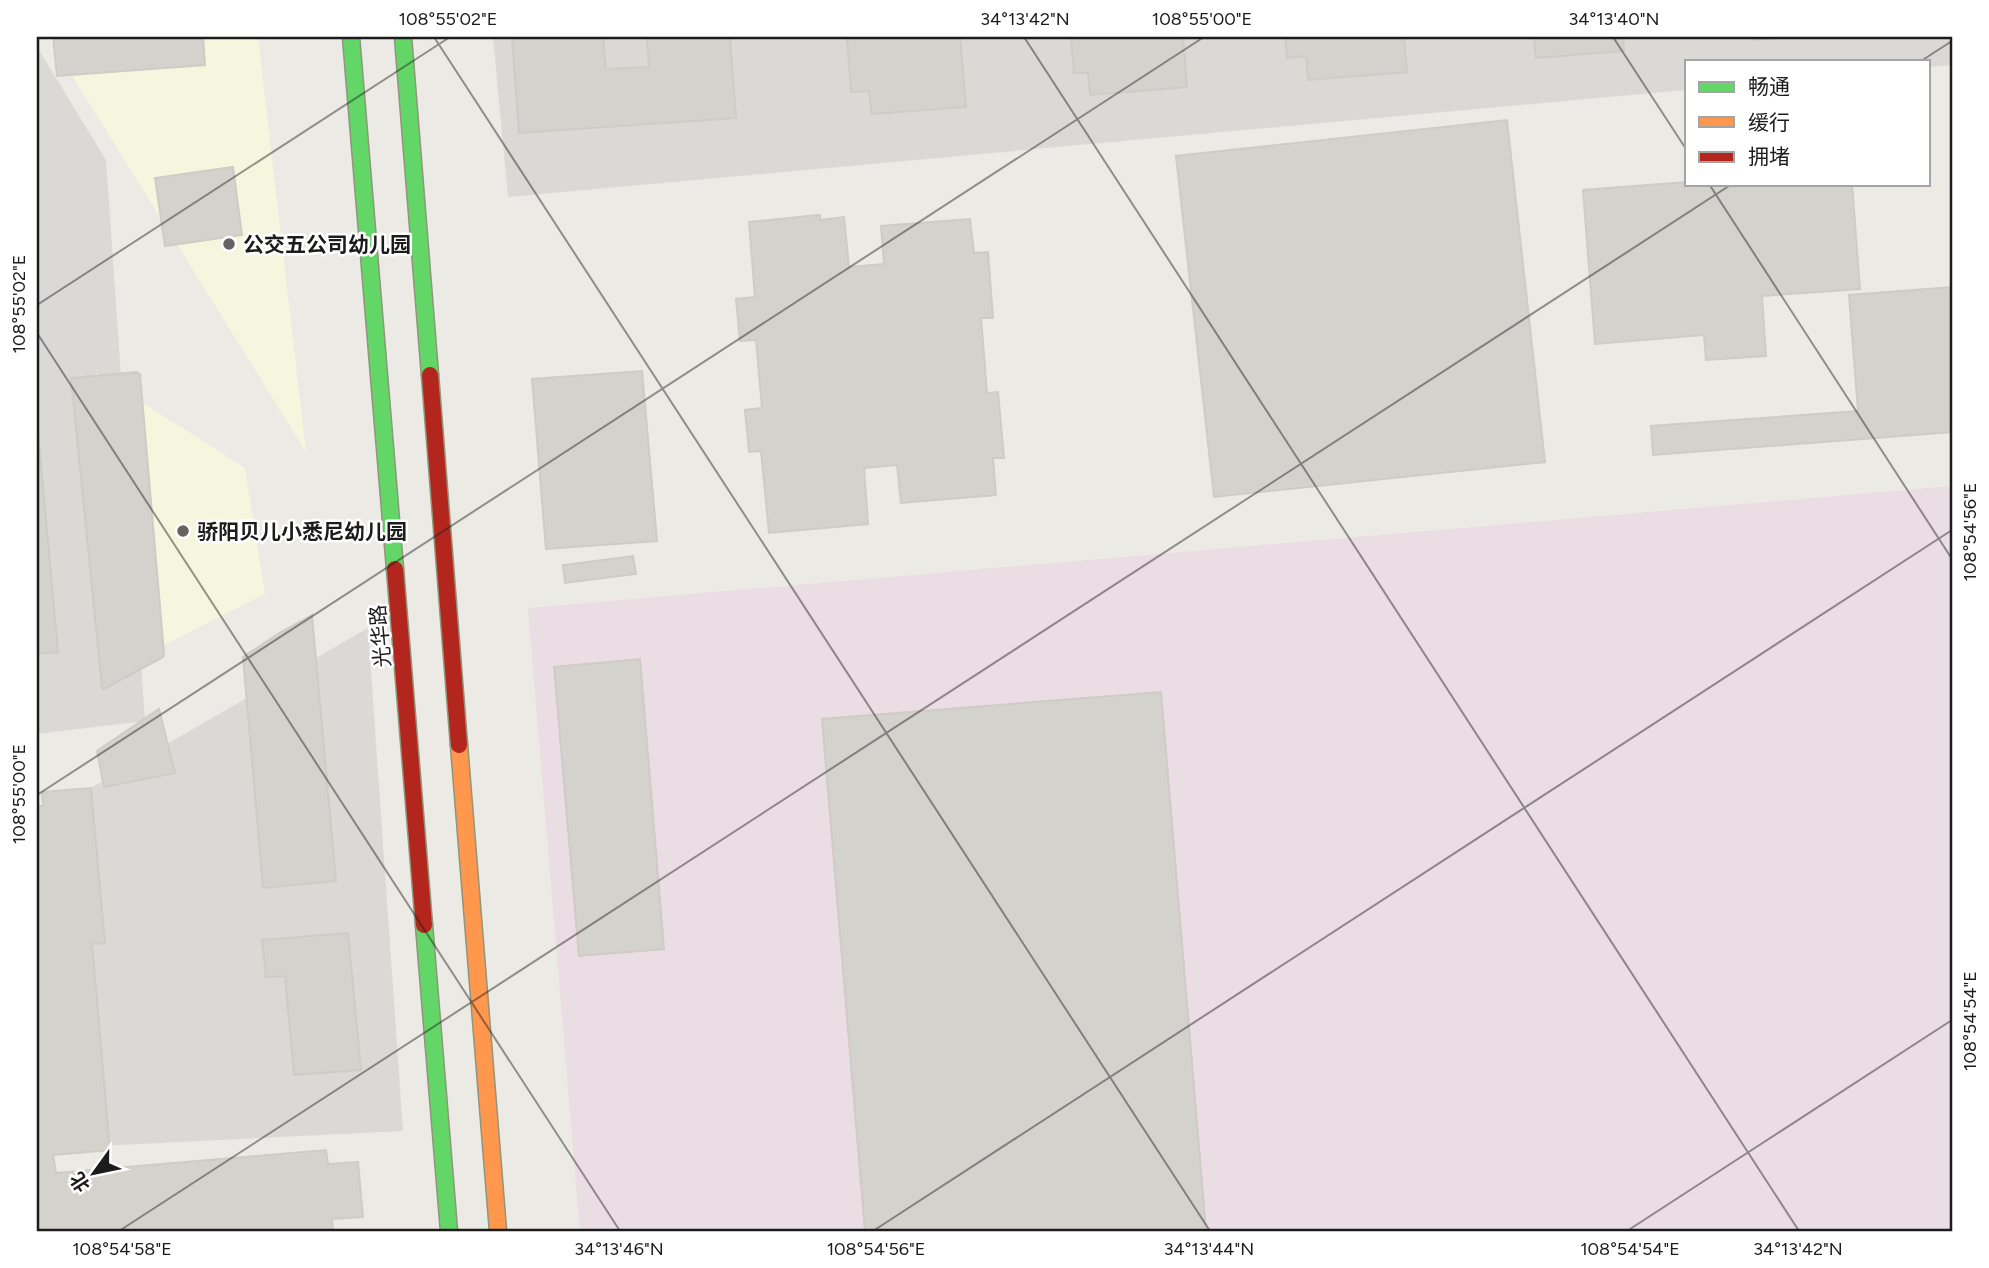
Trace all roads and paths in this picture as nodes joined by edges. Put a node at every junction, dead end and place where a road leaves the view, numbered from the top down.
1 (351, 37) edge
2 (402, 37) edge
3 (449, 1231) edge
4 (498, 1231) edge

1 - 3 street, 光华路
2 - 4 street

